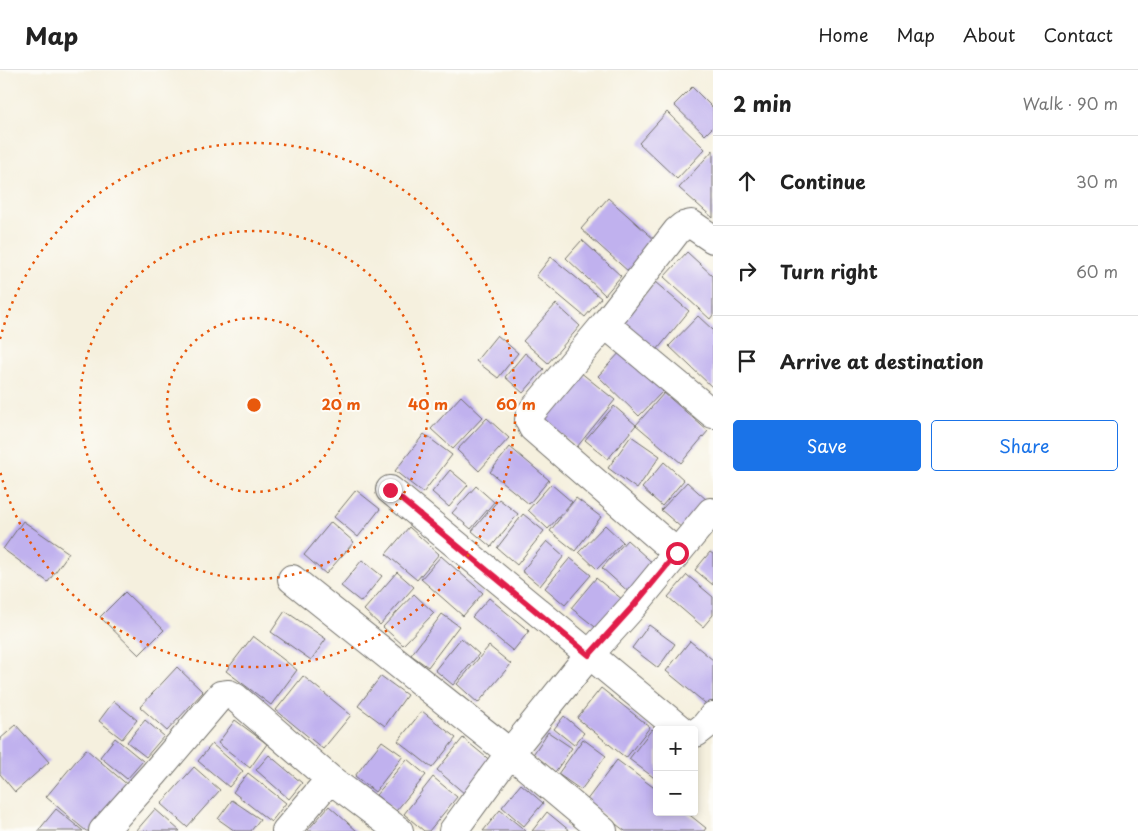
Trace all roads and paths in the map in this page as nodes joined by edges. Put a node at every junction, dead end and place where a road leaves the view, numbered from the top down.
1 (713, 239) edge
2 (605, 324) junction
3 (713, 414) edge
4 (390, 490) dead end
5 (712, 512) dead end
6 (677, 553) junction
7 (292, 579) dead end
8 (589, 655) junction
9 (713, 716) edge
10 (676, 726) edge
11 (698, 732) edge
12 (510, 753) junction
13 (330, 779) junction
14 (103, 831) edge
15 (286, 831) edge
16 (399, 831) edge
17 (453, 831) edge
18 (603, 831) edge

1 - 2 street
2 - 3 street
2 - 6 street
4 - 8 street
5 - 6 street
6 - 8 street
7 - 12 street
8 - 10 street
8 - 12 street
9 - 11 street
12 - 17 street
12 - 18 street
13 - 14 street
13 - 15 street
13 - 16 street

